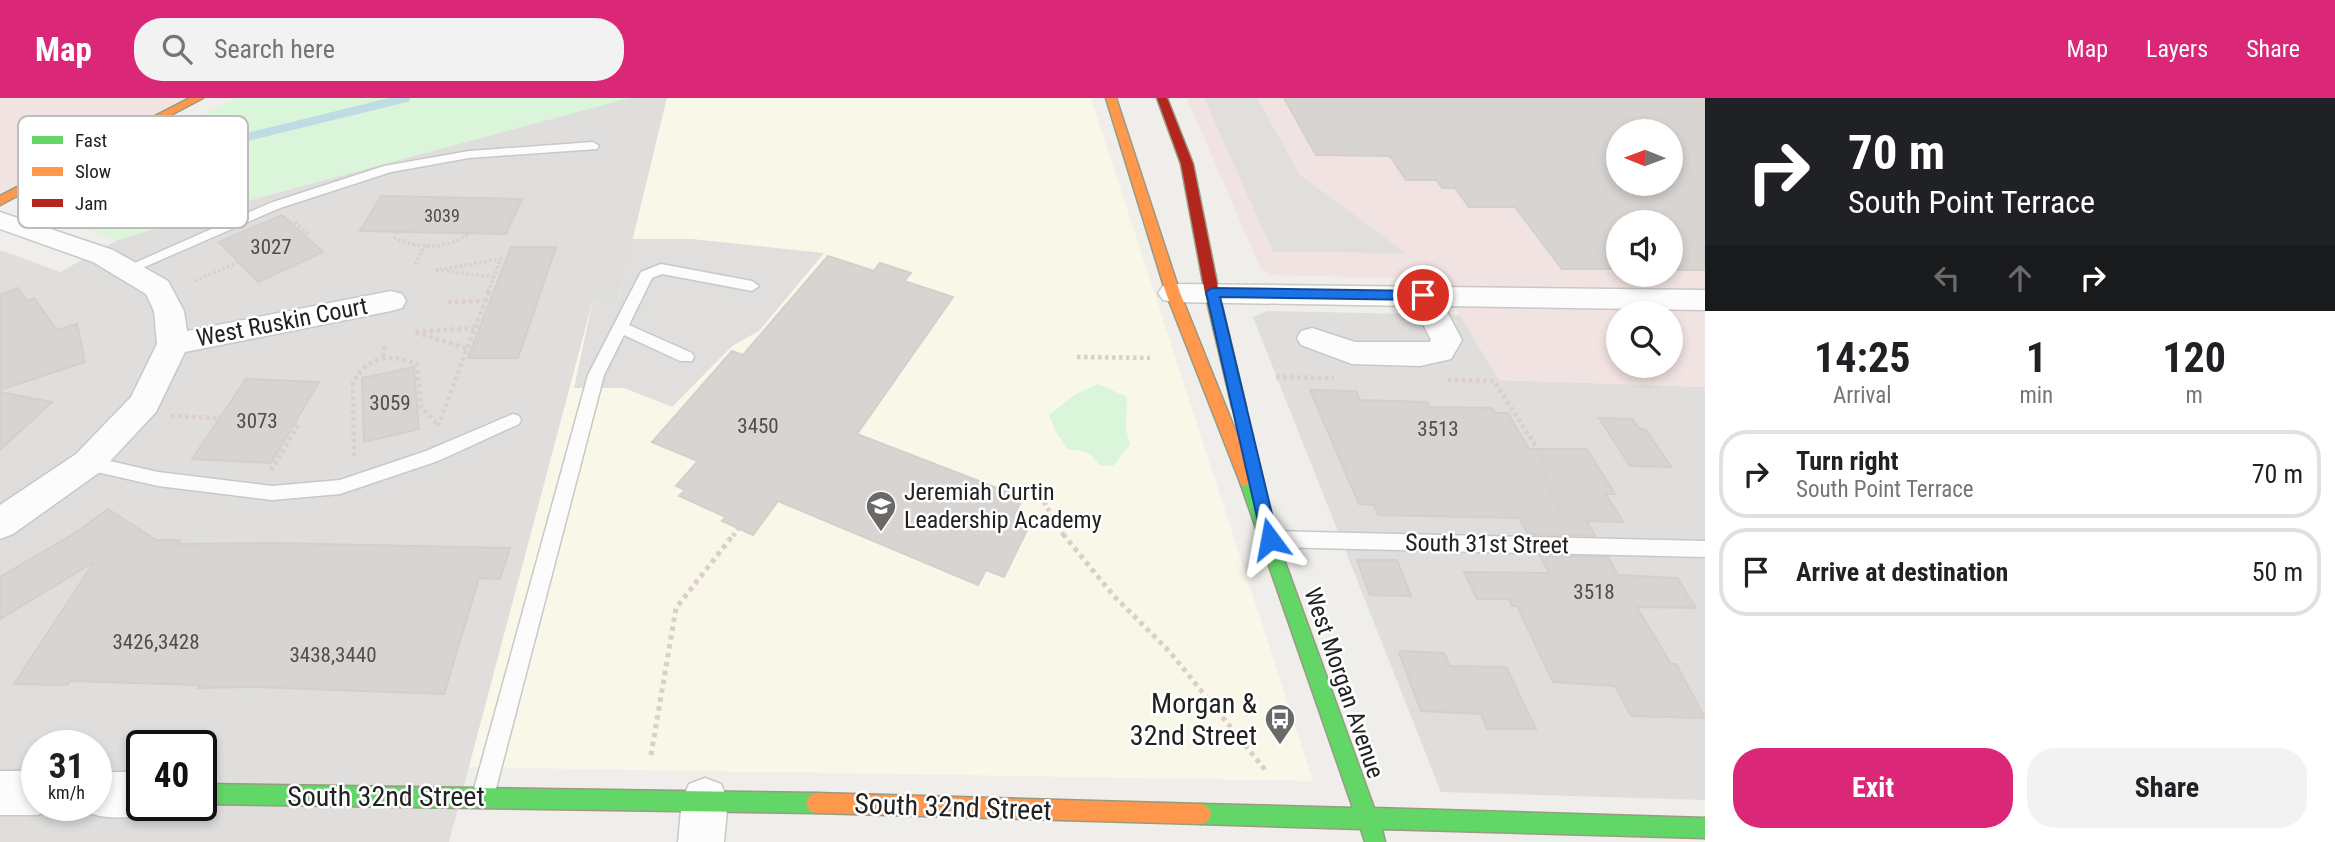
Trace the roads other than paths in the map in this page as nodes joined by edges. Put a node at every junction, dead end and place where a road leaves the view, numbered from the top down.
1 (198, 98) edge
2 (1111, 98) edge
3 (1162, 98) edge
4 (163, 116) edge
5 (593, 146) dead end
6 (18, 192) edge
7 (0, 201) edge
8 (248, 216) edge
9 (0, 220) edge
10 (18, 226) edge
11 (23, 228) edge
12 (221, 228) edge
13 (128, 269) junction
14 (752, 286) dead end
15 (1212, 292) junction
16 (1174, 293) junction
17 (1423, 295) junction
18 (1705, 300) edge
19 (391, 301) dead end
20 (620, 327) junction
21 (1312, 338) dead end
22 (173, 344) junction
23 (686, 357) dead end
24 (513, 420) dead end
25 (88, 463) junction
26 (0, 524) edge
27 (1270, 539) junction
28 (1705, 548) edge
29 (0, 793) edge
30 (21, 793) edge
31 (217, 794) edge
32 (483, 796) junction
33 (1367, 819) junction
34 (703, 821) edge
35 (1705, 828) edge
36 (1281, 829) edge
37 (1375, 842) edge

1 - 4 street
2 - 16 street, West Morgan Avenue
3 - 15 street, West Morgan Avenue
5 - 8 lane
6 - 7 street
9 - 10 street
11 - 13 street
12 - 13 lane
13 - 22 street
14 - 20 lane
15 - 16 street
15 - 17 street
15 - 27 street, West Morgan Avenue
16 - 27 street, West Morgan Avenue
17 - 18 street
17 - 21 street
19 - 22 street, West Ruskin Court
20 - 23 lane
20 - 32 lane
22 - 25 street
24 - 25 lane
25 - 26 street
27 - 28 lane, South 31st Street
27 - 33 street, West Morgan Avenue
29 - 30 street
31 - 32 street, South 32nd Street
32 - 34 street, South 32nd Street
33 - 35 street, South 32nd Street
33 - 36 street, South 32nd Street
33 - 37 street, West Morgan Avenue
34 - 36 street, South 32nd Street

